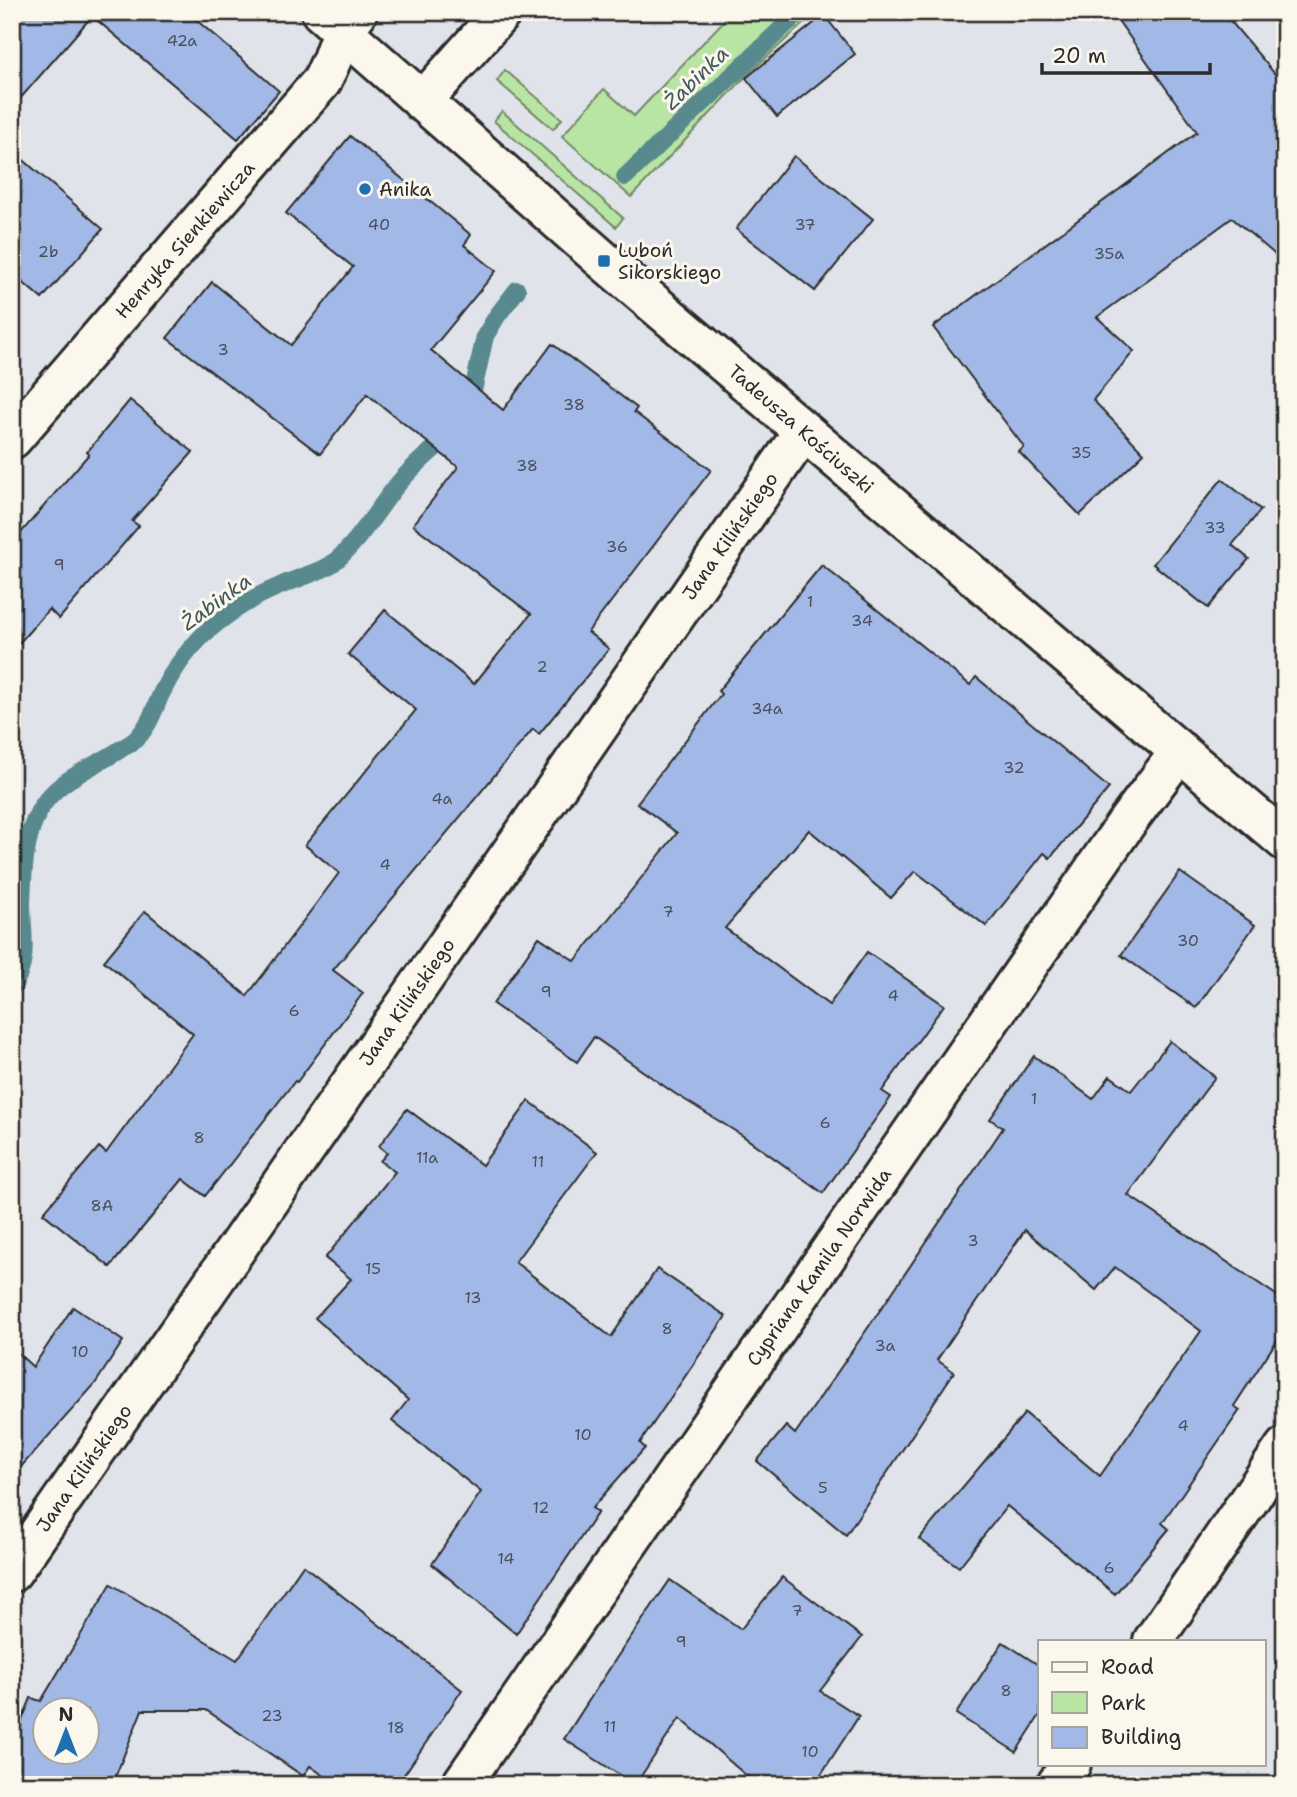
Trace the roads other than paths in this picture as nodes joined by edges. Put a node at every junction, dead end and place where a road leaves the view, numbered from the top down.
1 (502, 12) edge
2 (340, 19) edge
3 (422, 102) junction
4 (803, 432) junction
5 (12, 439) edge
6 (1180, 751) junction
7 (1285, 841) edge
8 (1285, 1447) edge
9 (12, 1572) edge
10 (1154, 1640) edge
11 (1070, 1766) edge
12 (461, 1785) edge
13 (1056, 1785) edge

1 - 3 street
2 - 3 street, Tadeusza Kościuszki
2 - 5 street, Henryka Sienkiewicza
3 - 4 street, Tadeusza Kościuszki
4 - 6 street, Tadeusza Kościuszki
4 - 9 street, Jana Kilińskiego
6 - 7 street, Tadeusza Kościuszki
6 - 12 street, Cypriana Kamila Norwida
8 - 10 street
11 - 13 street

